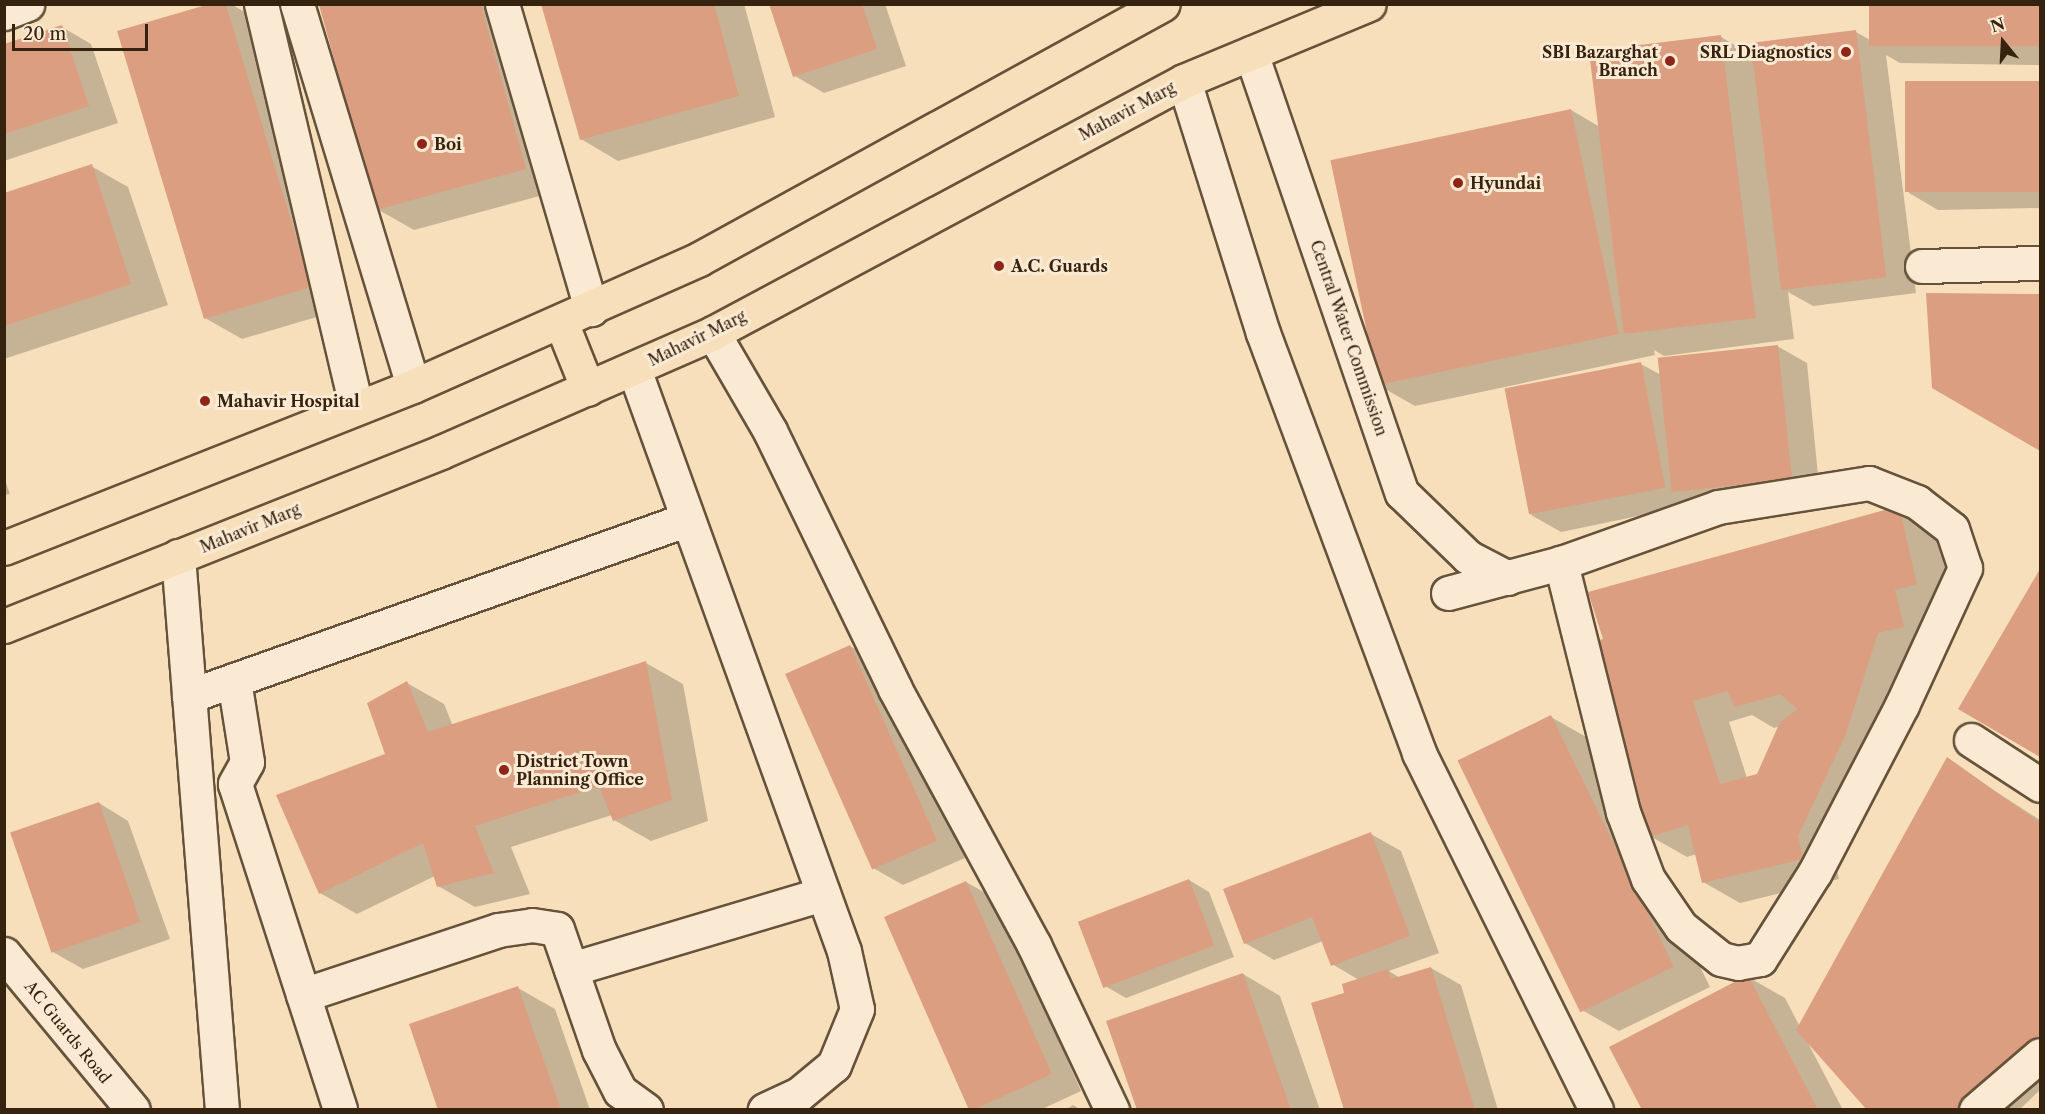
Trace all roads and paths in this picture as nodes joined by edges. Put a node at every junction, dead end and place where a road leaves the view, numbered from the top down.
1 (27, 4) edge
2 (261, 4) edge
3 (297, 4) edge
4 (502, 4) edge
5 (1163, 4) edge
6 (1369, 4) edge
7 (4, 13) edge
8 (1251, 53) junction
9 (1184, 81) junction
10 (2040, 263) edge
11 (1922, 266) dead end
12 (591, 309) junction
13 (561, 322) junction
14 (713, 333) junction
15 (634, 369) junction
16 (413, 386) junction
17 (588, 389) junction
18 (356, 406) junction
19 (688, 519) junction
20 (4, 548) edge
21 (178, 556) junction
22 (1561, 563) junction
23 (1508, 579) junction
24 (1448, 593) dead end
25 (4, 626) edge
26 (234, 680) junction
27 (189, 696) junction
28 (1971, 740) dead end
29 (2040, 785) edge
30 (823, 894) junction
31 (4, 954) edge
32 (571, 969) junction
33 (303, 995) junction
34 (2040, 1055) edge
35 (119, 1105) edge
36 (222, 1110) edge
37 (340, 1110) edge
38 (646, 1110) edge
39 (764, 1110) edge
40 (1112, 1110) edge
41 (1596, 1110) edge
42 (1977, 1110) edge

1 - 7 street
2 - 18 street
3 - 16 street
4 - 12 street
5 - 12 highway
6 - 8 highway, Mahavir Marg
8 - 9 highway, Mahavir Marg
8 - 23 street, Central Water Commission
9 - 14 highway, Mahavir Marg
9 - 41 street
10 - 11 street
12 - 13 highway
13 - 16 highway
13 - 17 highway
14 - 15 highway, Mahavir Marg
14 - 40 street
15 - 17 highway, Mahavir Marg
15 - 19 street
16 - 18 highway
17 - 21 highway, Mahavir Marg
18 - 20 highway
19 - 26 street
19 - 30 street
21 - 25 highway, Mahavir Marg
21 - 27 street
22 - 22 street
22 - 23 street
23 - 24 street
26 - 27 street
26 - 33 street
27 - 36 street
28 - 29 street
30 - 32 street
30 - 39 street
31 - 35 street, AC Guards Road
32 - 33 street
32 - 38 street
33 - 37 street
34 - 42 street

